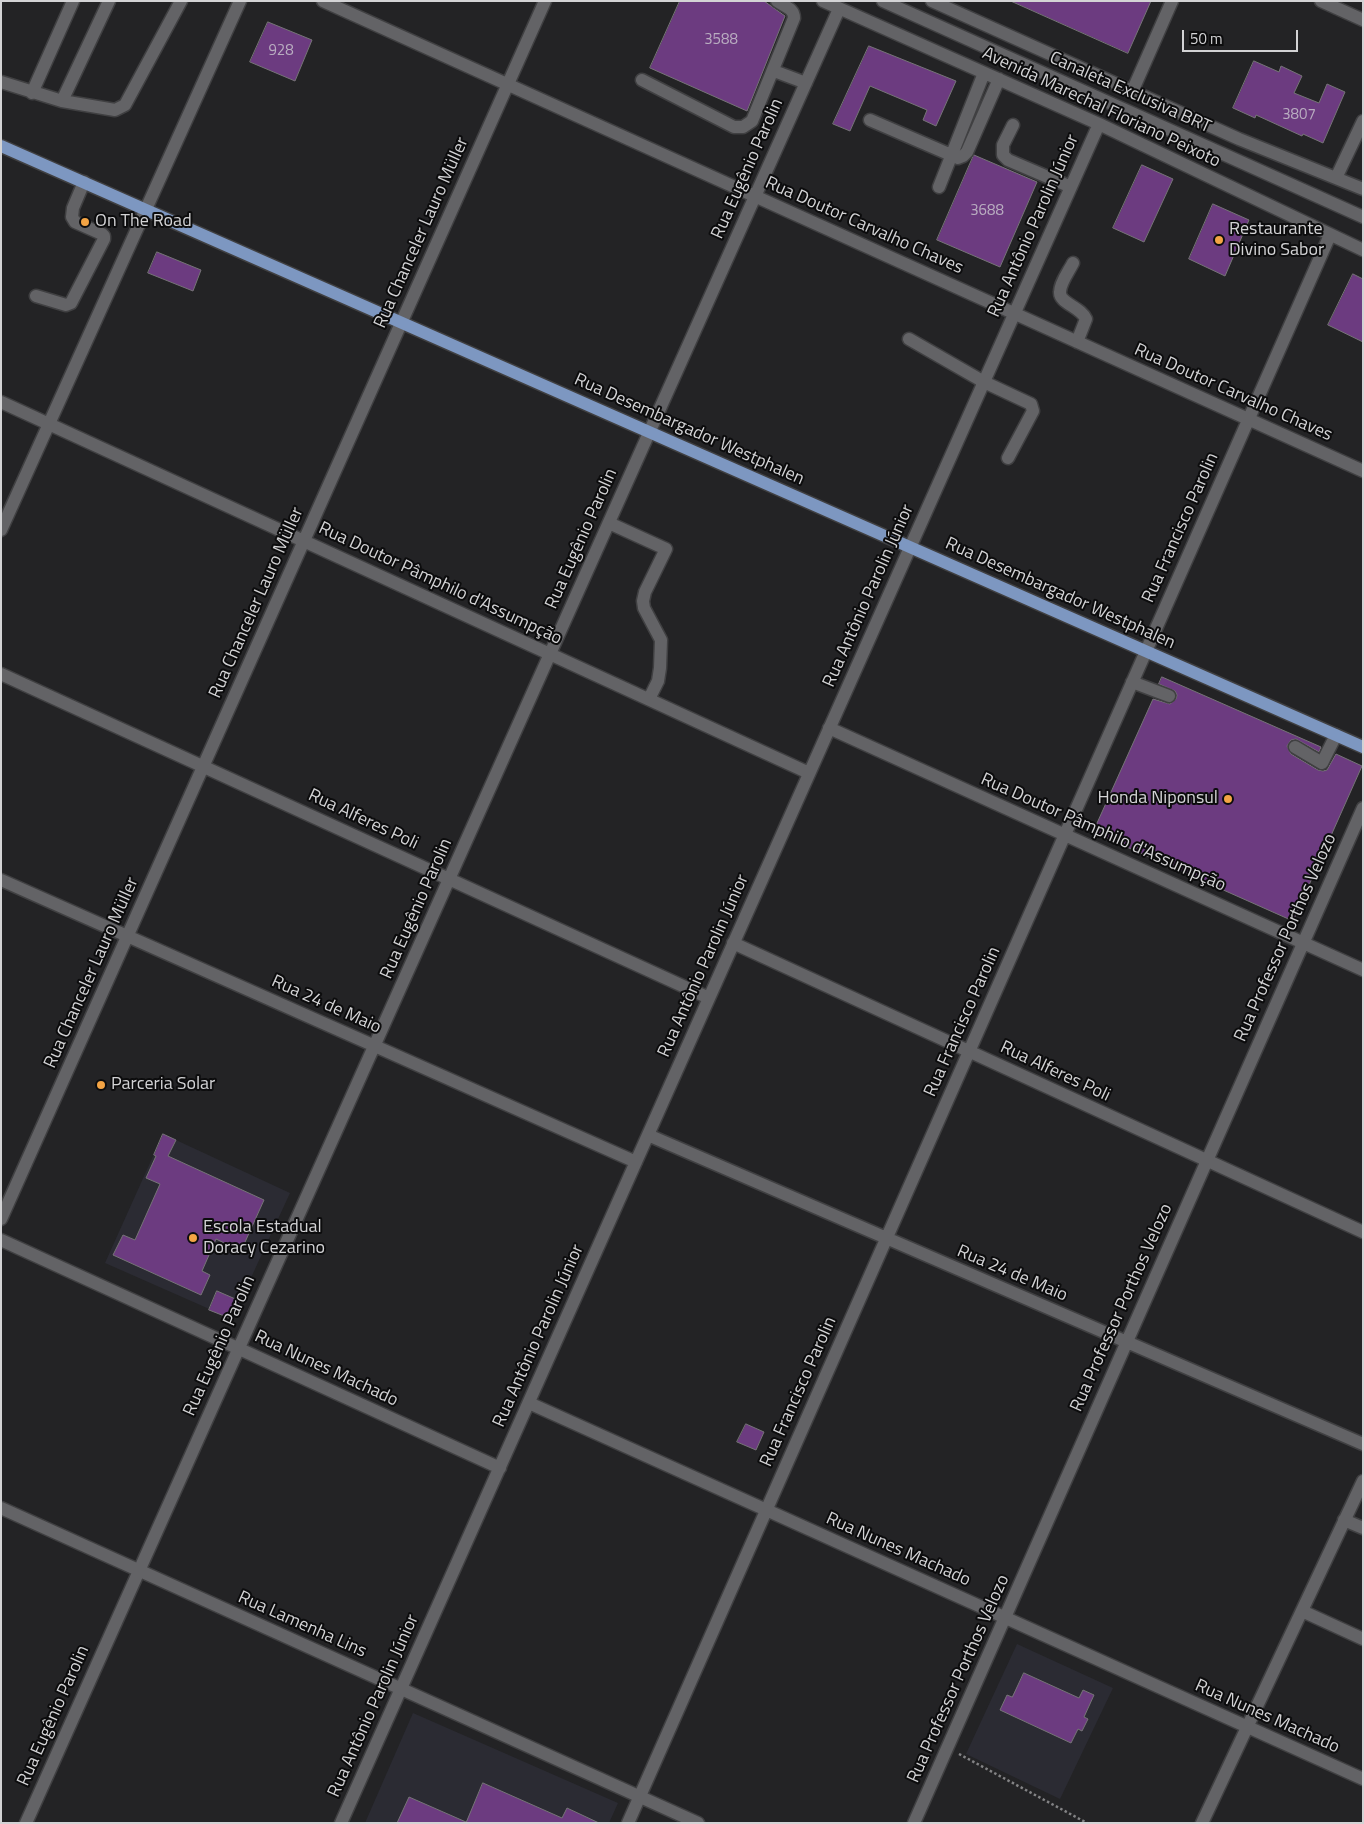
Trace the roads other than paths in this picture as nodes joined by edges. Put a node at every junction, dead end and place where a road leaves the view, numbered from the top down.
1 (73, 1) edge
2 (109, 1) edge
3 (181, 1) edge
4 (240, 1) edge
5 (323, 1) edge
6 (545, 1) edge
7 (777, 1) edge
8 (823, 1) edge
9 (883, 1) edge
10 (932, 1) edge
11 (1172, 1) edge
12 (1321, 1) edge
13 (840, 9) junction
14 (1363, 20) edge
15 (774, 71) junction
16 (984, 73) junction
17 (642, 80) dead end
18 (999, 80) junction
19 (1, 82) edge
20 (806, 83) junction
21 (508, 85) junction
22 (1132, 92) junction
23 (32, 93) junction
24 (62, 101) junction
25 (870, 120) dead end
26 (1363, 121) edge
27 (1099, 124) junction
28 (1013, 125) dead end
29 (1, 146) edge
30 (951, 155) junction
31 (1336, 178) junction
32 (84, 182) junction
33 (1071, 187) junction
34 (940, 188) dead end
35 (1363, 189) edge
36 (755, 196) junction
37 (146, 210) junction
38 (1363, 217) edge
39 (1330, 235) junction
40 (1363, 250) edge
41 (1073, 263) dead end
42 (36, 296) dead end
43 (1014, 314) junction
44 (402, 322) junction
45 (909, 339) dead end
46 (1078, 342) junction
47 (984, 382) junction
48 (1, 402) edge
49 (1249, 419) junction
50 (49, 424) junction
51 (650, 432) junction
52 (1008, 458) dead end
53 (1363, 471) edge
54 (609, 523) junction
55 (1, 530) edge
56 (304, 541) junction
57 (910, 547) junction
58 (1146, 651) junction
59 (550, 654) junction
60 (1, 674) edge
61 (1132, 682) junction
62 (1170, 696) dead end
63 (649, 700) junction
64 (830, 728) junction
65 (1336, 735) junction
66 (1294, 747) dead end
67 (1363, 747) edge
68 (203, 766) junction
69 (809, 773) junction
70 (1363, 808) edge
71 (1358, 831) edge
72 (1065, 835) junction
73 (449, 879) junction
74 (1, 880) edge
75 (127, 936) junction
76 (733, 943) junction
77 (1303, 943) junction
78 (1363, 970) edge
79 (709, 998) junction
80 (374, 1046) junction
81 (969, 1052) junction
82 (648, 1135) junction
83 (1207, 1161) junction
84 (636, 1162) junction
85 (1, 1219) edge
86 (1363, 1232) edge
87 (886, 1238) junction
88 (1, 1240) edge
89 (1127, 1342) junction
90 (238, 1348) junction
91 (529, 1403) junction
92 (1363, 1444) edge
93 (500, 1468) junction
94 (1363, 1481) edge
95 (1, 1508) edge
96 (766, 1510) junction
97 (1344, 1520) junction
98 (1363, 1528) edge
99 (139, 1570) junction
100 (1302, 1611) junction
101 (1005, 1618) junction
102 (1363, 1639) edge
103 (401, 1689) junction
104 (1247, 1727) junction
105 (1363, 1779) edge
106 (639, 1796) junction
107 (26, 1823) edge
108 (342, 1823) edge
109 (628, 1823) edge
110 (698, 1823) edge
111 (914, 1823) edge
112 (1202, 1823) edge

1 - 23 street
2 - 24 street
3 - 24 street
4 - 37 street
5 - 21 street, Rua Doutor Carvalho Chaves
6 - 21 street, Rua Chanceler Lauro Müller
7 - 15 street
8 - 13 street, Avenida Marechal Floriano Peixoto
9 - 38 street, Canaleta Exclusiva BRT
10 - 22 street, Avenida Marechal Floriano Peixoto
11 - 22 street
12 - 14 street
13 - 16 street, Avenida Marechal Floriano Peixoto
13 - 20 street, Rua Eugênio Parolin
15 - 17 street
15 - 20 street
16 - 18 street, Avenida Marechal Floriano Peixoto
16 - 30 street
18 - 27 street, Avenida Marechal Floriano Peixoto
18 - 30 street
19 - 23 street
20 - 36 street, Rua Eugênio Parolin
21 - 36 street, Rua Doutor Carvalho Chaves
21 - 44 street, Rua Chanceler Lauro Müller
22 - 31 street, Avenida Marechal Floriano Peixoto
23 - 24 street
25 - 30 street
26 - 31 street
27 - 33 street, Rua Antônio Parolin Júnior
27 - 39 street, Avenida Marechal Floriano Peixoto
28 - 33 street
29 - 32 main road, Rua Desembargador Westphalen
30 - 34 street
31 - 35 street, Avenida Marechal Floriano Peixoto
32 - 37 main road, Rua Desembargador Westphalen
32 - 42 street
33 - 43 street, Rua Antônio Parolin Júnior
36 - 43 street, Rua Doutor Carvalho Chaves
36 - 51 street, Rua Eugênio Parolin
37 - 44 main road, Rua Desembargador Westphalen
37 - 50 street
39 - 40 street, Avenida Marechal Floriano Peixoto
39 - 49 street, Rua Francisco Parolin
41 - 46 street
43 - 46 street, Rua Doutor Carvalho Chaves
43 - 47 street, Rua Antônio Parolin Júnior
44 - 51 main road, Rua Desembargador Westphalen
44 - 56 street, Rua Chanceler Lauro Müller
45 - 47 street
46 - 49 street, Rua Doutor Carvalho Chaves
47 - 52 street
47 - 57 street, Rua Antônio Parolin Júnior
48 - 50 street, Rua Doutor Pâmphilo d'Assumpção
49 - 53 street, Rua Doutor Carvalho Chaves
49 - 58 street, Rua Francisco Parolin
50 - 55 street
50 - 56 street, Rua Doutor Pâmphilo d'Assumpção
51 - 54 street, Rua Eugênio Parolin
51 - 57 main road, Rua Desembargador Westphalen
54 - 59 street, Rua Eugênio Parolin
54 - 63 street
56 - 59 street, Rua Doutor Pâmphilo d'Assumpção
56 - 68 street, Rua Chanceler Lauro Müller
57 - 58 main road, Rua Desembargador Westphalen
57 - 64 street, Rua Antônio Parolin Júnior
58 - 61 street, Rua Francisco Parolin
58 - 65 main road, Rua Desembargador Westphalen
59 - 63 street, Rua Doutor Pâmphilo d'Assumpção
59 - 73 street, Rua Eugênio Parolin
60 - 68 street, Rua Alferes Poli
61 - 62 street
61 - 72 street, Rua Francisco Parolin
63 - 69 street, Rua Doutor Pâmphilo d'Assumpção
64 - 69 street, Rua Antônio Parolin Júnior
64 - 72 street, Rua Doutor Pâmphilo d'Assumpção
65 - 66 street
65 - 67 main road, Rua Desembargador Westphalen
68 - 73 street, Rua Alferes Poli
68 - 75 street, Rua Chanceler Lauro Müller
69 - 76 street, Rua Antônio Parolin Júnior
70 - 71 street, Rua Professor Porthos Velozo
71 - 77 street, Rua Professor Porthos Velozo
72 - 77 street, Rua Doutor Pâmphilo d'Assumpção
72 - 81 street, Rua Francisco Parolin
73 - 79 street, Rua Alferes Poli
73 - 80 street, Rua Eugênio Parolin
74 - 75 street, Rua 24 de Maio
75 - 80 street, Rua 24 de Maio
75 - 85 street, Rua Chanceler Lauro Müller
76 - 79 street, Rua Antônio Parolin Júnior
76 - 81 street, Rua Alferes Poli
77 - 78 street, Rua Doutor Pâmphilo d'Assumpção
77 - 83 street, Rua Professor Porthos Velozo
79 - 82 street, Rua Antônio Parolin Júnior
80 - 84 street, Rua 24 de Maio
80 - 90 street, Rua Eugênio Parolin
81 - 83 street, Rua Alferes Poli
81 - 87 street, Rua Francisco Parolin
82 - 84 street, Rua Antônio Parolin Júnior
82 - 87 street, Rua 24 de Maio
83 - 86 street, Rua Alferes Poli
83 - 89 street, Rua Professor Porthos Velozo
84 - 91 street, Rua Antônio Parolin Júnior
87 - 89 street, Rua 24 de Maio
87 - 96 street, Rua Francisco Parolin
88 - 90 street, Rua Nunes Machado
89 - 92 street, Rua 24 de Maio
89 - 101 street, Rua Professor Porthos Velozo
90 - 93 street, Rua Nunes Machado
90 - 99 street, Rua Eugênio Parolin
91 - 93 street, Rua Antônio Parolin Júnior
91 - 96 street, Rua Nunes Machado
93 - 103 street, Rua Antônio Parolin Júnior
94 - 97 street
95 - 99 street, Rua Lamenha Lins
96 - 101 street, Rua Nunes Machado
96 - 106 street, Rua Francisco Parolin
97 - 98 street
97 - 100 street
99 - 103 street, Rua Lamenha Lins
99 - 107 street, Rua Eugênio Parolin
100 - 102 street
100 - 104 street
101 - 104 street, Rua Nunes Machado
101 - 111 street, Rua Professor Porthos Velozo
103 - 106 street, Rua Lamenha Lins
103 - 108 street, Rua Antônio Parolin Júnior
104 - 105 street, Rua Nunes Machado
104 - 112 street
106 - 109 street, Rua Francisco Parolin
106 - 110 street, Rua Lamenha Lins

